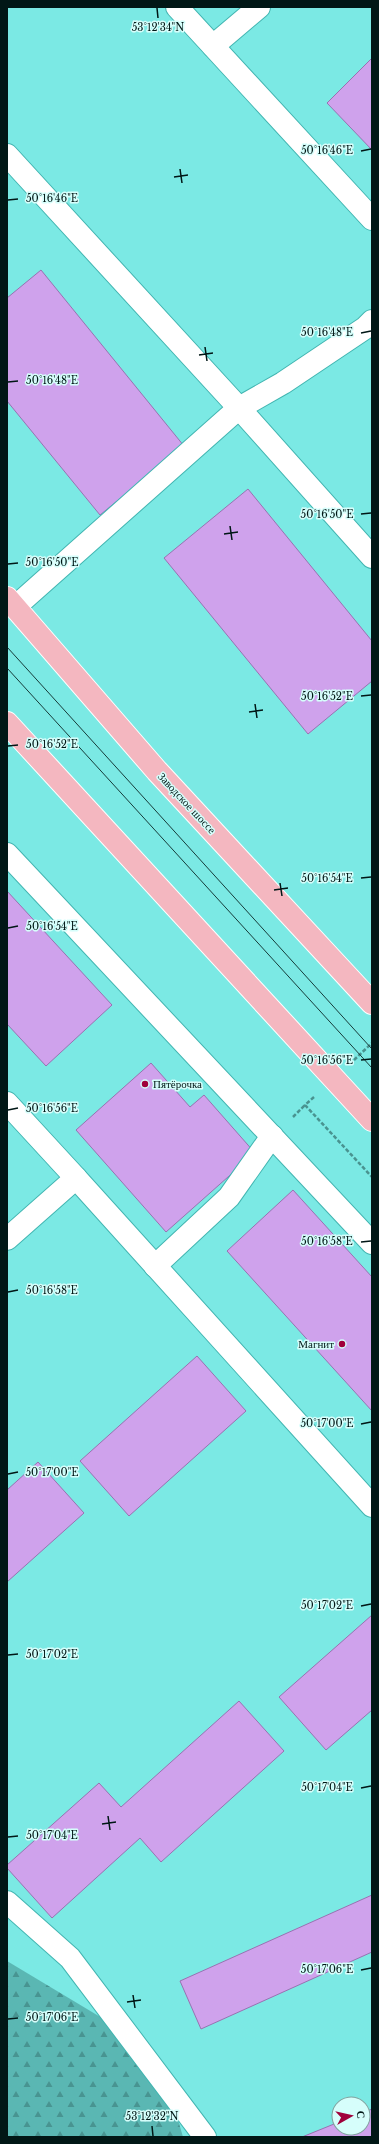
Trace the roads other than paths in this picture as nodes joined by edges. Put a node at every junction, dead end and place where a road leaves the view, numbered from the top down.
1 (177, 7) edge
2 (259, 7) edge
3 (213, 46) junction
4 (7, 155) edge
5 (372, 219) edge
6 (372, 321) edge
7 (239, 408) junction
8 (372, 557) edge
9 (11, 602) edge
10 (7, 723) edge
11 (7, 854) edge
12 (372, 1003) edge
13 (7, 1103) edge
14 (372, 1120) edge
15 (272, 1136) junction
16 (76, 1178) junction
17 (7, 1239) edge
18 (372, 1243) edge
19 (155, 1266) junction
20 (372, 1506) edge
21 (7, 1902) edge
22 (205, 2137) edge

1 - 3 street
2 - 3 street
3 - 5 street
4 - 7 street
6 - 7 street
7 - 8 street
7 - 9 street
9 - 12 main road, Заводское шоссе
10 - 14 main road
11 - 15 street
13 - 16 street
15 - 18 street
15 - 19 street
16 - 17 street
16 - 19 street
19 - 20 street
21 - 22 street

